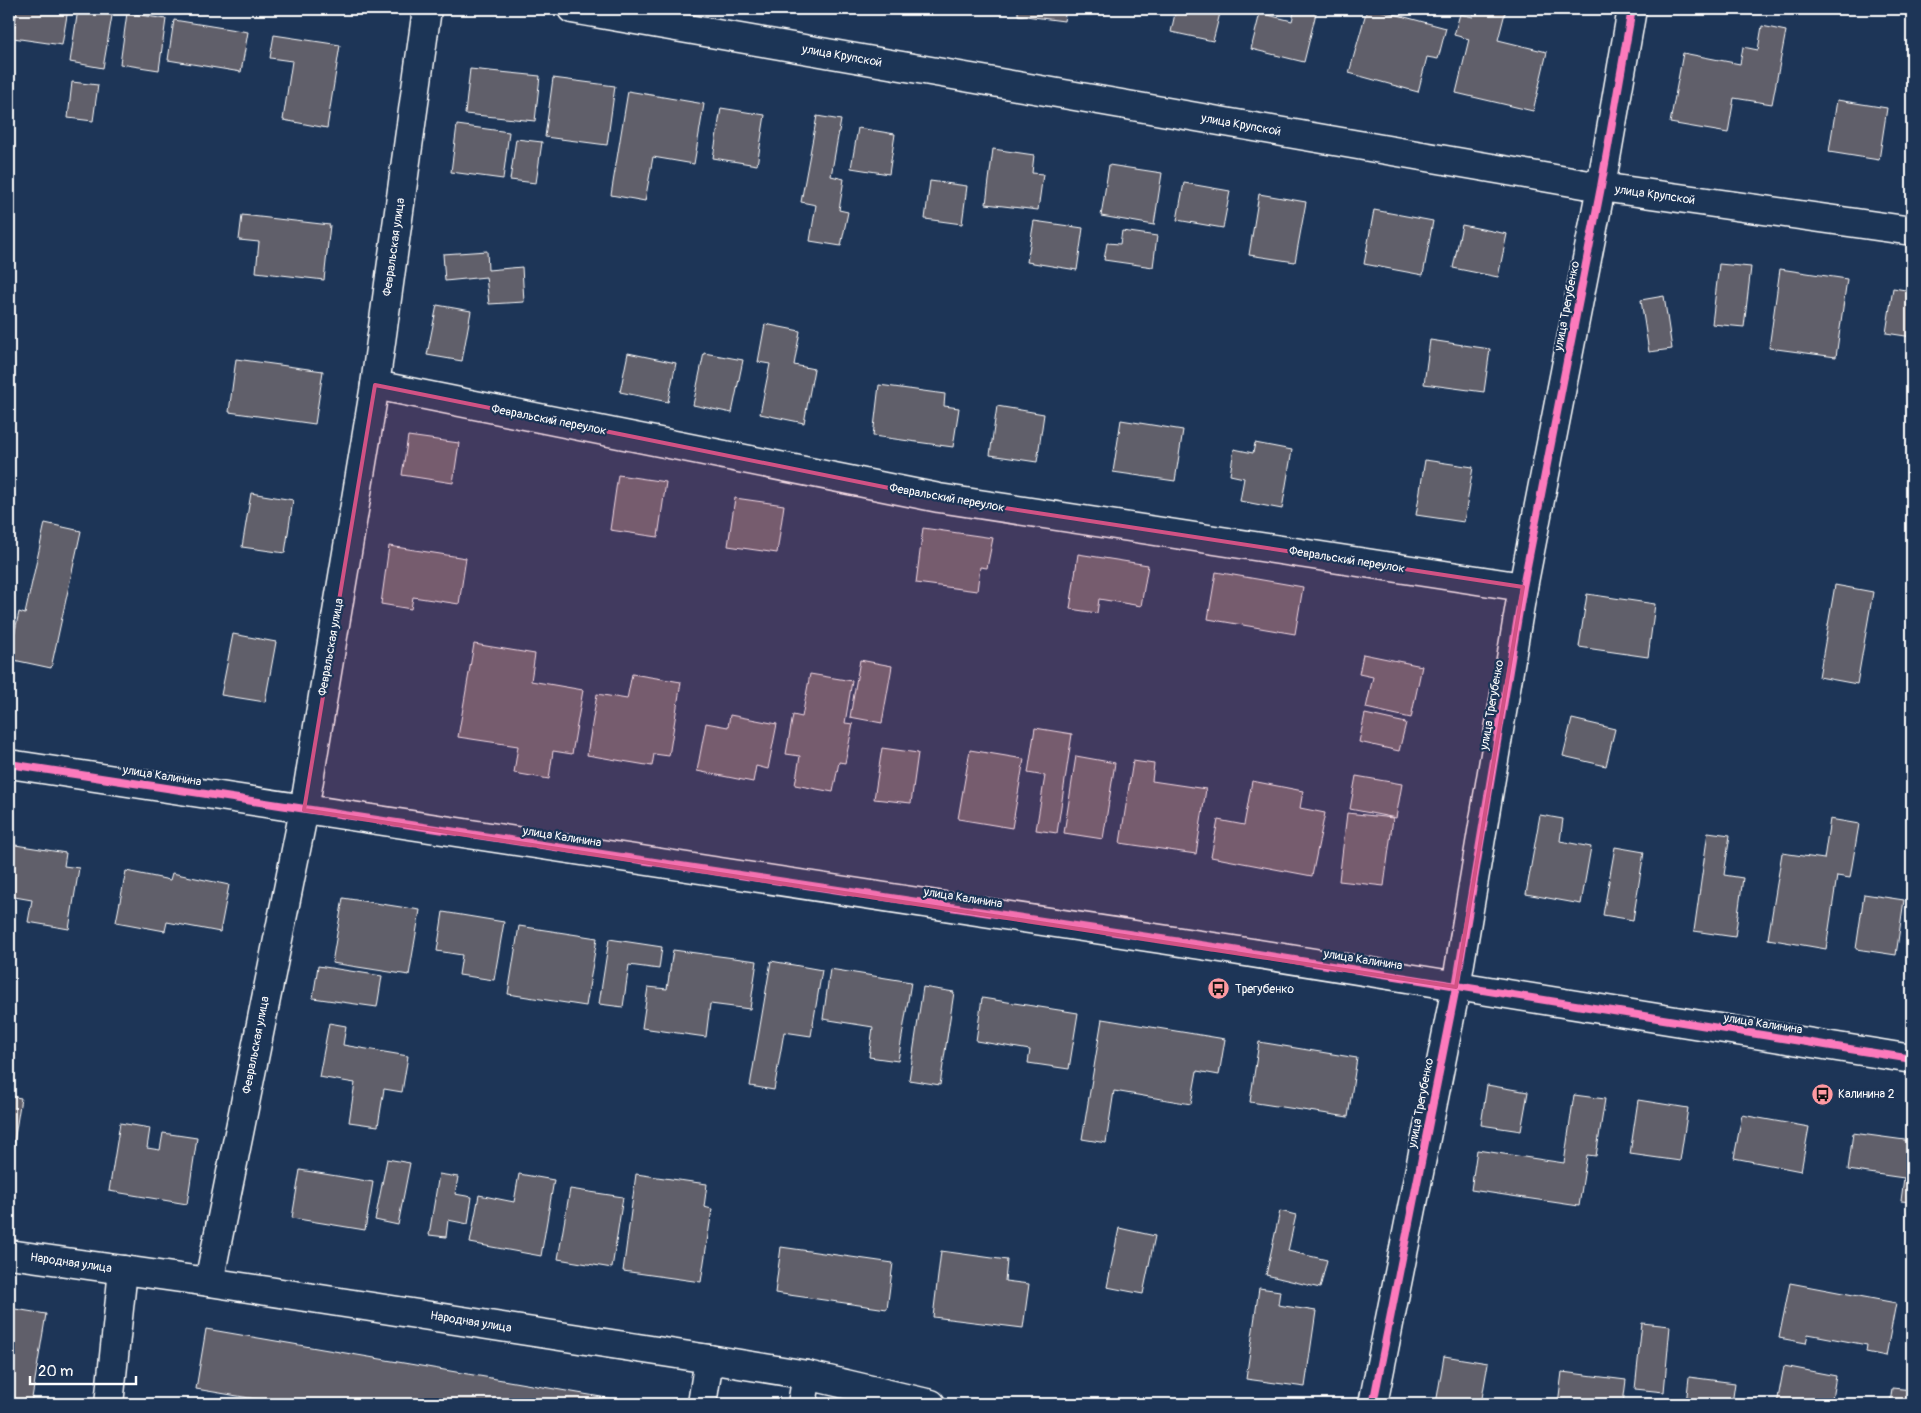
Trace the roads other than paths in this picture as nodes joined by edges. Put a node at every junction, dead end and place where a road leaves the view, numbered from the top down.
1 (427, 9) edge
2 (572, 9) edge
3 (1632, 9) edge
4 (1602, 187) junction
5 (1912, 231) edge
6 (375, 385) junction
7 (1523, 587) junction
8 (9, 764) edge
9 (304, 810) junction
10 (1456, 987) junction
11 (1912, 1059) edge
12 (9, 1254) edge
13 (123, 1270) junction
14 (209, 1282) junction
15 (709, 1359) junction
16 (807, 1375) junction
17 (109, 1404) edge
18 (702, 1404) edge
19 (802, 1404) edge
20 (931, 1404) edge
21 (1373, 1404) edge

1 - 6 street, Февральская улица
2 - 4 street, улица Крупской
3 - 4 street, улица Трегубенко
4 - 5 street, улица Крупской
4 - 7 street, улица Трегубенко
6 - 7 street, Февральский переулок
6 - 9 street, Февральская улица
7 - 10 street, улица Трегубенко
8 - 9 street, улица Калинина
9 - 10 street, улица Калинина
9 - 14 street, Февральская улица
10 - 11 street, улица Калинина
10 - 21 street, улица Трегубенко
12 - 13 street, Народная улица
13 - 14 street, Народная улица
13 - 17 street
14 - 15 street, Народная улица
15 - 16 street, Народная улица
15 - 18 street
16 - 19 street
16 - 20 street, Народная улица

